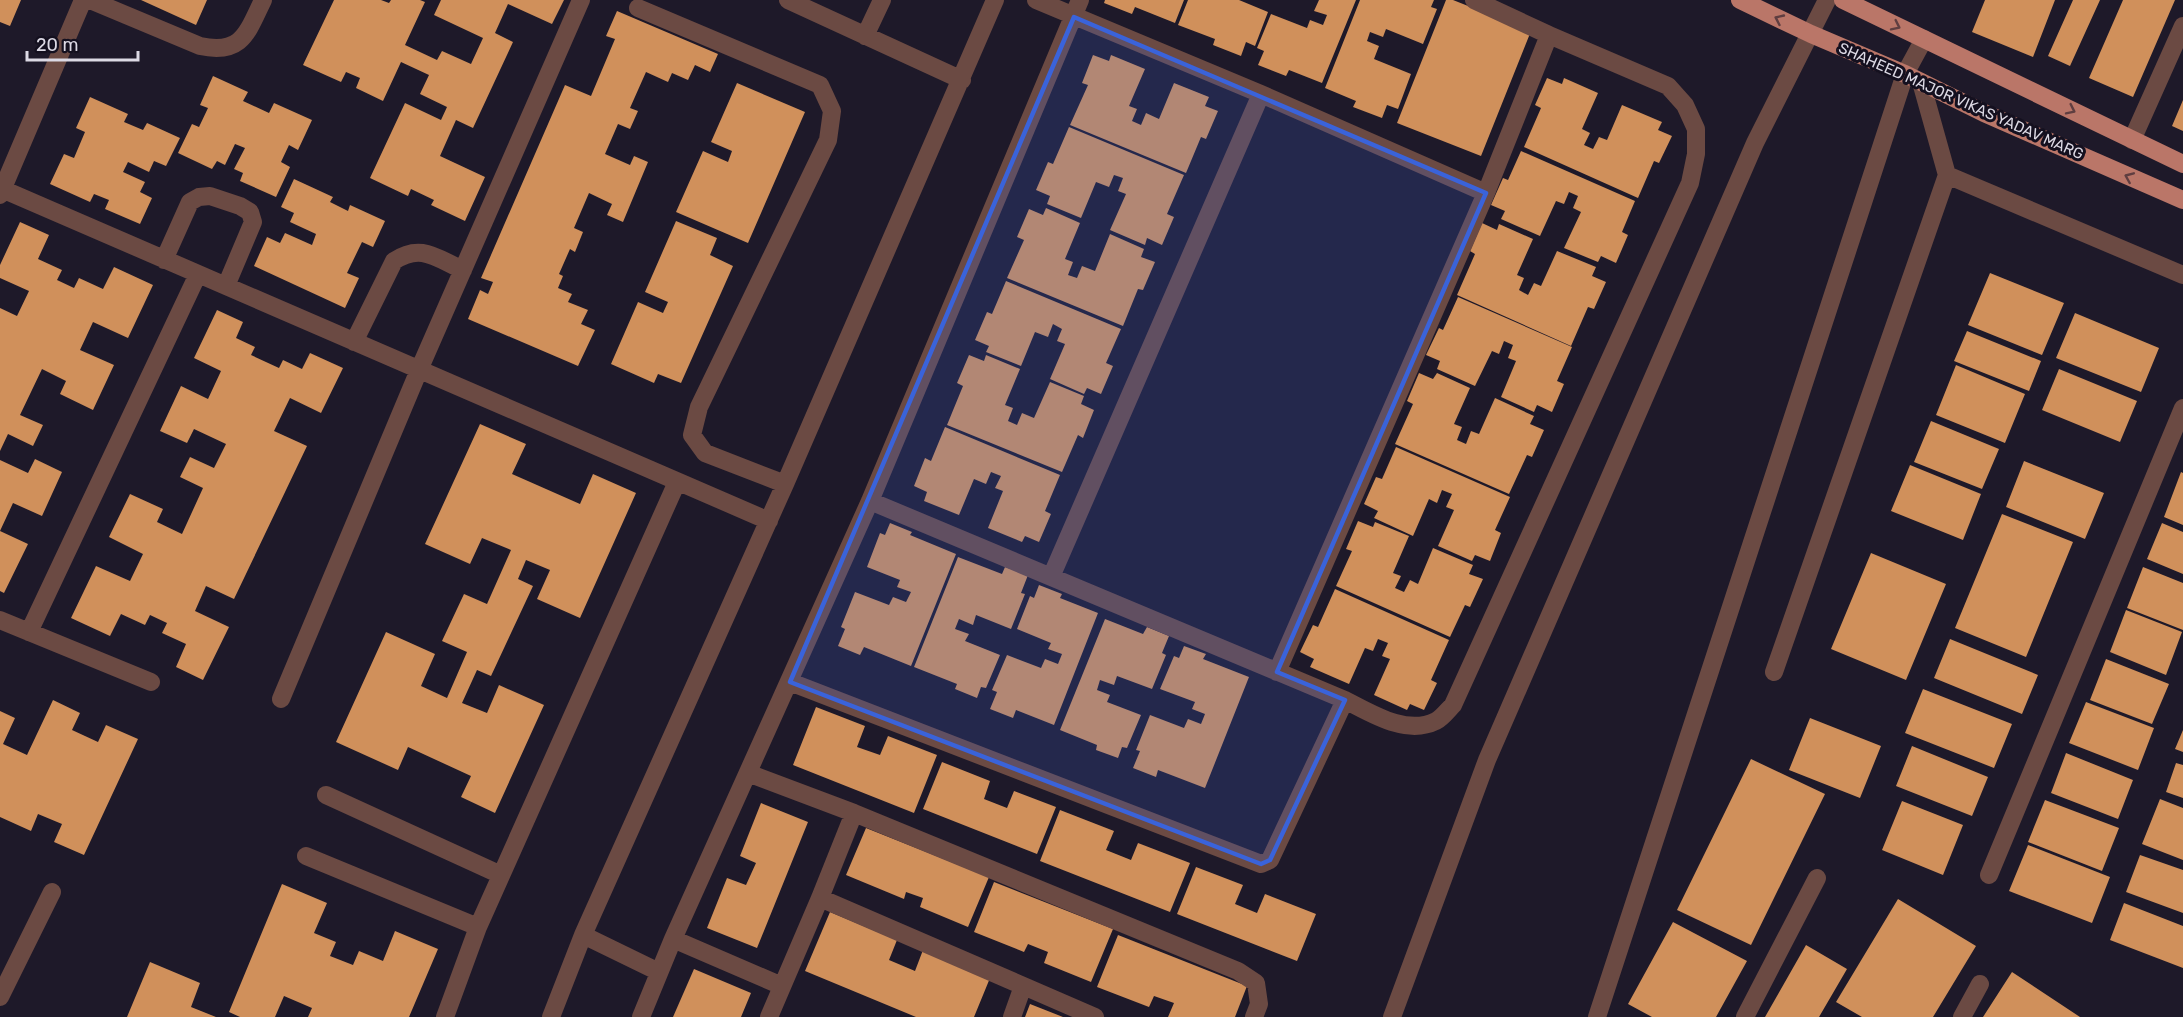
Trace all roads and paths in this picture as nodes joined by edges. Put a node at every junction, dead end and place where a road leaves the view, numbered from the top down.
1 (83, 0) edge
2 (90, 0) edge
3 (262, 0) edge
4 (581, 0) edge
5 (788, 0) edge
6 (882, 0) edge
7 (995, 0) edge
8 (1036, 0) edge
9 (1474, 0) edge
10 (1740, 0) edge
11 (1827, 0) edge
12 (1843, 0) edge
13 (638, 8) dead end
14 (1077, 8) edge
15 (2183, 26) edge
16 (1811, 34) junction
17 (1549, 35) junction
18 (865, 36) junction
19 (1924, 39) junction
20 (1913, 78) junction
21 (962, 80) junction
22 (1261, 94) junction
23 (2132, 140) junction
24 (2183, 164) edge
25 (1947, 175) junction
26 (1, 192) edge
27 (1486, 193) junction
28 (2183, 200) edge
29 (164, 260) junction
30 (463, 270) junction
31 (198, 274) junction
32 (2183, 275) edge
33 (226, 286) junction
34 (354, 342) junction
35 (419, 370) junction
36 (2183, 408) edge
37 (677, 482) junction
38 (785, 484) junction
39 (870, 501) junction
40 (769, 521) junction
41 (1051, 577) junction
42 (0, 620) edge
43 (29, 632) junction
44 (1277, 672) junction
45 (1774, 672) dead end
46 (152, 682) dead end
47 (790, 682) junction
48 (281, 699) dead end
49 (1345, 700) junction
50 (748, 773) junction
51 (326, 795) dead end
52 (854, 813) junction
53 (306, 856) dead end
54 (501, 875) junction
55 (1989, 875) dead end
56 (1817, 878) dead end
57 (52, 892) dead end
58 (820, 898) junction
59 (478, 927) junction
60 (583, 935) junction
61 (673, 939) junction
62 (659, 972) junction
63 (1980, 984) dead end
64 (782, 986) junction
65 (1023, 986) junction
66 (0, 997) edge
67 (445, 1017) edge
68 (551, 1017) edge
69 (641, 1017) edge
70 (769, 1017) edge
71 (1012, 1017) edge
72 (1095, 1017) edge
73 (1254, 1017) edge
74 (1392, 1017) edge
75 (1597, 1017) edge
76 (1745, 1017) edge
77 (1962, 1017) edge

1 - 26 street
2 - 3 street
4 - 30 street
5 - 18 street
6 - 18 street
7 - 21 street
8 - 14 street
9 - 17 street
16 -> 10 main road, SHAHEED MAJOR VIKAS YADAV MARG
11 - 16 street
12 -> 19 main road
13 - 38 street
14 - 22 street
14 - 39 street
15 - 23 street
16 - 20 main road, SHAHEED MAJOR VIKAS YADAV MARG
16 - 74 street
17 - 27 street
17 - 49 street
18 - 21 street
19 - 20 street
19 -> 23 main road
20 - 25 street
28 -> 20 main road, SHAHEED MAJOR VIKAS YADAV MARG
20 - 75 street
21 - 38 street
22 - 27 street
22 - 41 street
23 - 24 main road
25 - 32 street
25 - 45 street
26 - 29 street
27 - 44 street
29 - 31 street
29 - 33 street
30 - 34 street
30 - 35 street
31 - 33 street
31 - 43 street
33 - 34 street
34 - 35 street
35 - 37 street
35 - 48 street
36 - 55 street
37 - 40 street
37 - 54 street
38 - 40 street
39 - 41 street
39 - 47 street
40 - 60 street
41 - 44 street
42 - 43 street
43 - 46 street
44 - 49 street
47 - 49 street
47 - 50 street
50 - 52 street
50 - 61 street
51 - 54 street
52 - 58 street
52 - 73 street
53 - 59 street
54 - 59 street
56 - 76 street
57 - 66 street
58 - 64 street
58 - 65 street
59 - 67 street
60 - 62 street
60 - 68 street
61 - 62 street
61 - 64 street
62 - 69 street
63 - 77 street
64 - 70 street
65 - 71 street
65 - 72 street

